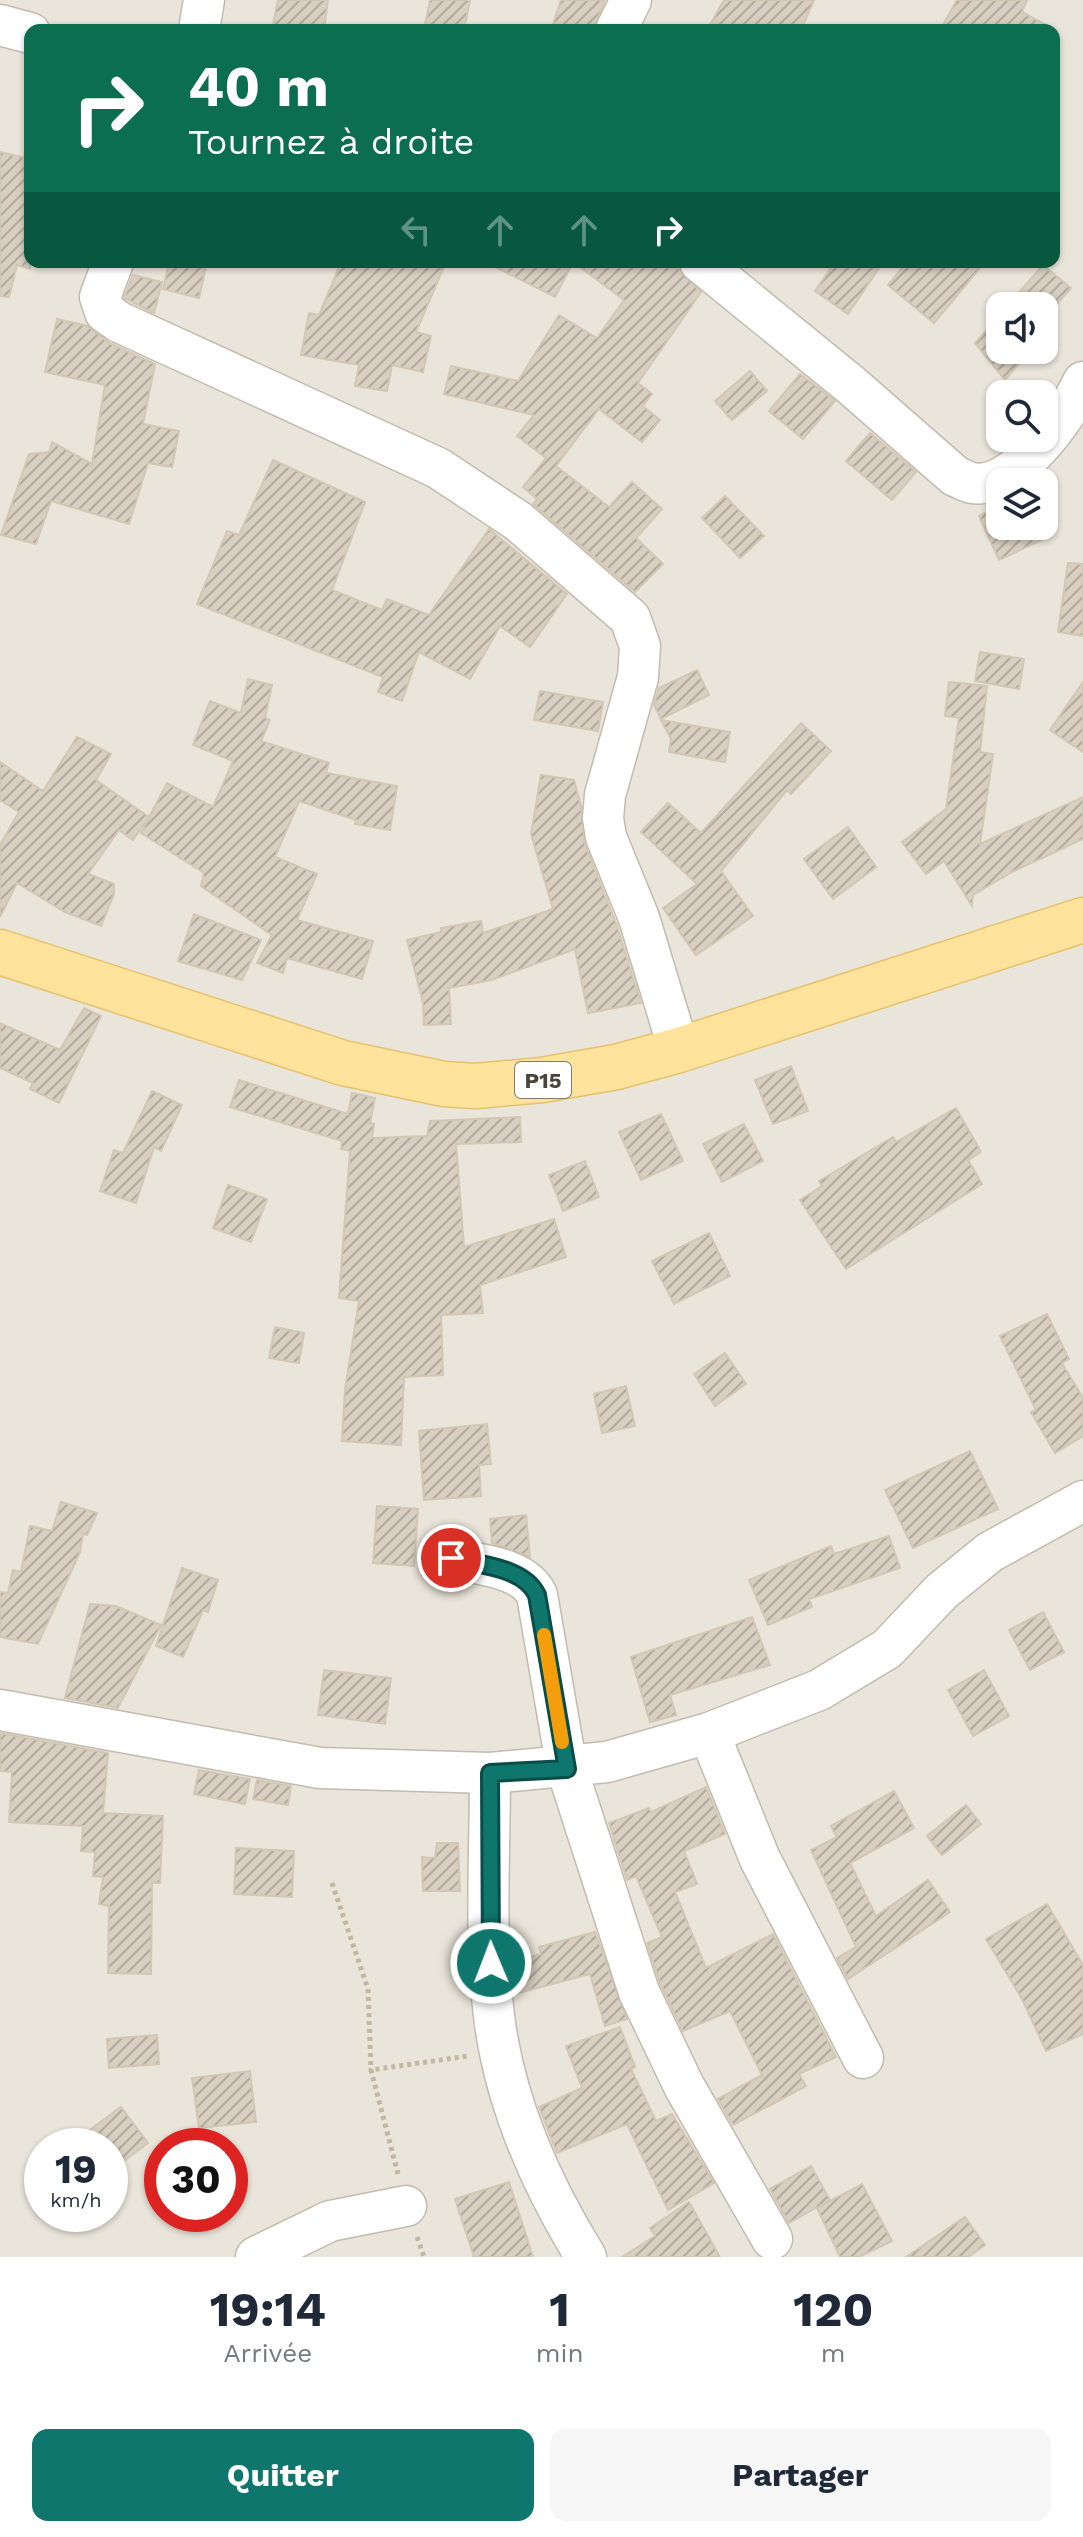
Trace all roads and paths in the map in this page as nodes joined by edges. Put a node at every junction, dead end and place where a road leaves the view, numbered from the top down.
1 (204, 0) edge
2 (631, 0) edge
3 (200, 24) edge
4 (619, 24) edge
5 (0, 25) edge
6 (24, 31) edge
7 (111, 268) edge
8 (707, 268) edge
9 (1083, 382) edge
10 (1083, 920) edge
11 (0, 952) edge
12 (679, 1050) junction
13 (1083, 1501) edge
14 (451, 1558) dead end
15 (0, 1710) edge
16 (709, 1733) junction
17 (567, 1769) junction
18 (490, 1773) junction
19 (332, 1883) dead end
20 (501, 2051) junction
21 (863, 2058) dead end
22 (371, 2070) junction
23 (406, 2206) joint
24 (772, 2239) dead end
25 (256, 2257) edge
26 (586, 2257) edge

1 - 3 street
2 - 4 street
5 - 6 street
7 - 12 street
8 - 9 street
10 - 12 main road, P15
11 - 12 main road, P15
13 - 16 street
14 - 17 street
15 - 18 street
16 - 17 street
16 - 21 street
17 - 18 street
17 - 24 street
18 - 20 street
19 - 22 path
20 - 22 path
20 - 26 street
22 - 23 path
23 - 25 street

